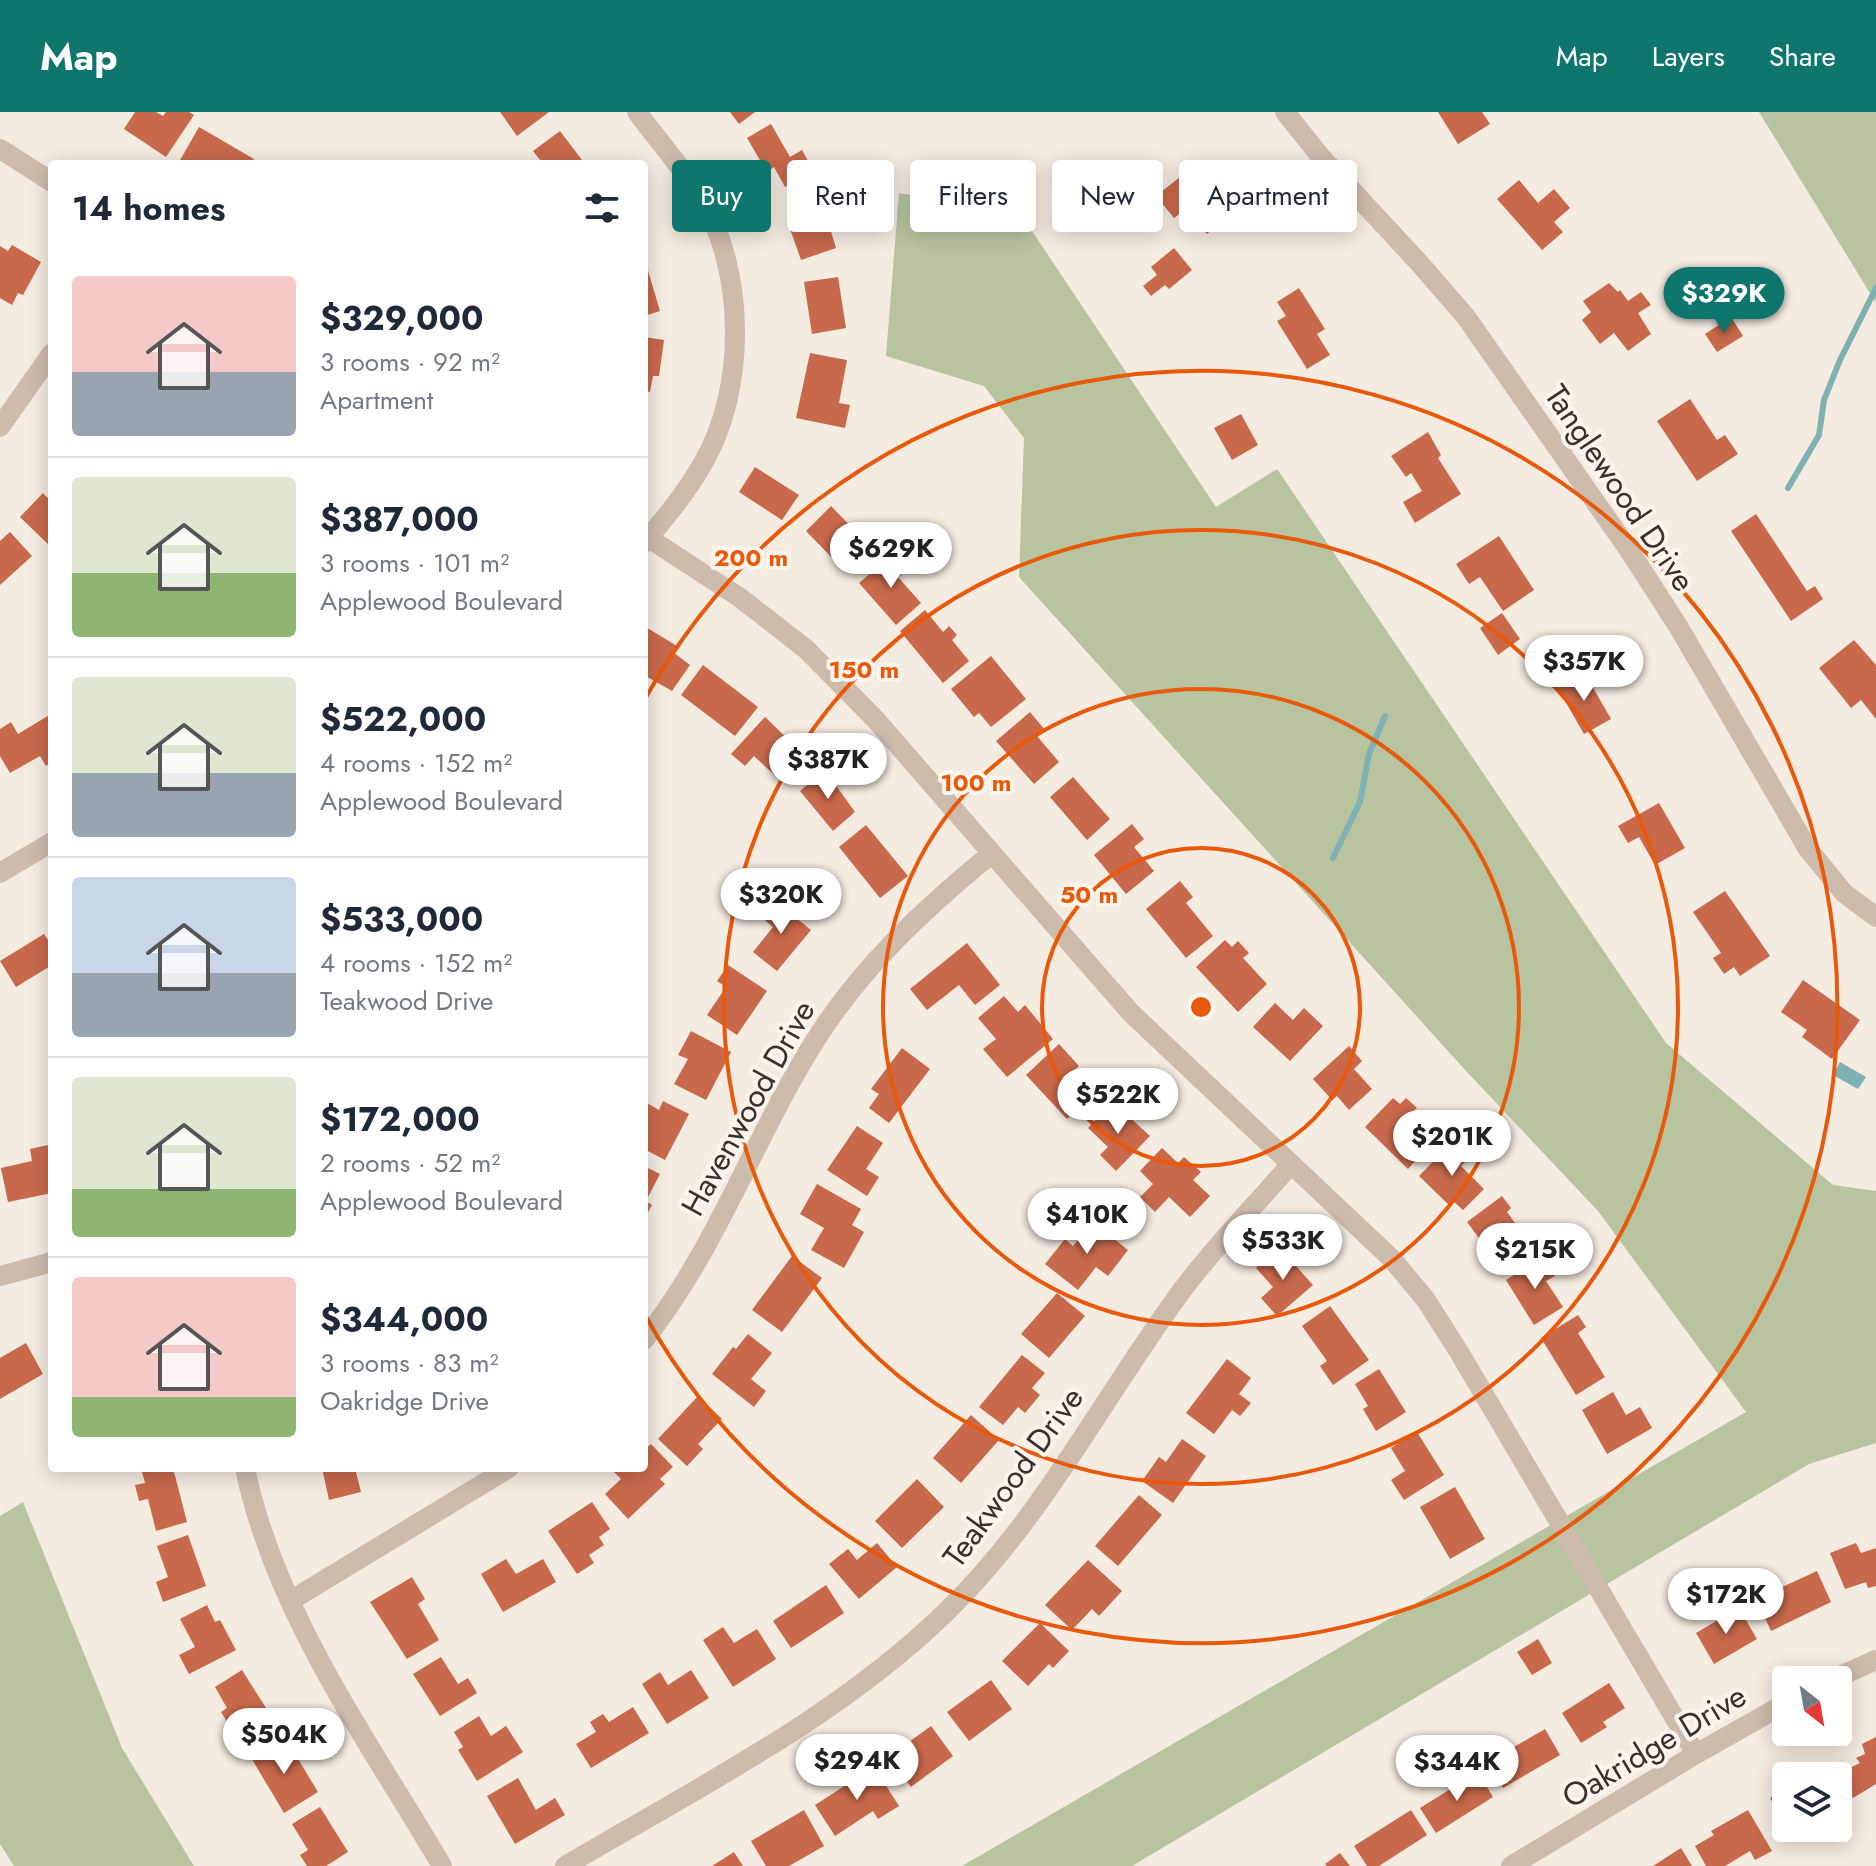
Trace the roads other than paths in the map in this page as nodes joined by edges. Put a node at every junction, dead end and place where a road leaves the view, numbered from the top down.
1 (637, 112) edge
2 (1285, 112) edge
3 (0, 149) edge
4 (48, 179) edge
5 (48, 359) edge
6 (0, 427) edge
7 (648, 536) edge
8 (648, 539) edge
9 (48, 844) edge
10 (991, 854) junction
11 (0, 873) edge
12 (1876, 917) edge
13 (1290, 1165) junction
14 (48, 1263) edge
15 (0, 1276) edge
16 (648, 1335) edge
17 (246, 1472) edge
18 (502, 1472) edge
19 (290, 1601) junction
20 (1876, 1660) edge
21 (1852, 1671) edge
22 (1772, 1711) edge
23 (1696, 1754) junction
24 (442, 1866) edge
25 (565, 1866) edge
26 (1511, 1866) edge

1 - 7 street
2 - 12 street, Tanglewood Drive
3 - 4 street
5 - 6 street
8 - 10 street
9 - 11 street
10 - 13 street
10 - 16 street, Havenwood Drive
13 - 23 street
13 - 25 street, Teakwood Drive
14 - 15 street
17 - 19 street
18 - 19 street
19 - 24 street
20 - 21 street
22 - 23 street, Oakridge Drive
23 - 26 street, Oakridge Drive

